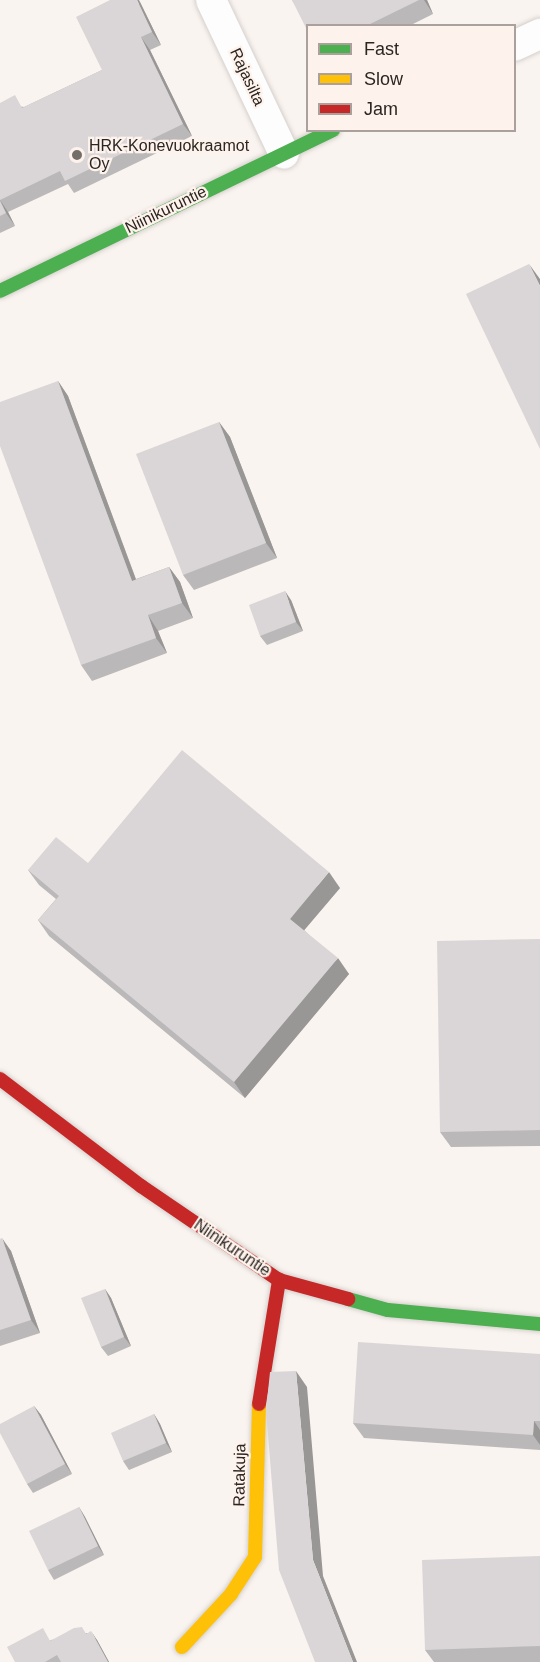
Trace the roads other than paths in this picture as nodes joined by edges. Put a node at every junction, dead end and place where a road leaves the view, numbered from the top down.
1 (211, 0) edge
2 (540, 34) edge
3 (516, 45) edge
4 (329, 132) edge
5 (284, 153) junction
6 (0, 291) edge
7 (0, 1079) edge
8 (279, 1280) junction
9 (540, 1324) edge
10 (182, 1647) dead end

1 - 5 street, Rajasilta
2 - 3 street
4 - 5 street, Niinikuruntie
5 - 6 street, Niinikuruntie
7 - 8 street, Niinikuruntie
8 - 9 street, Niinikuruntie
8 - 10 street, Ratakuja

